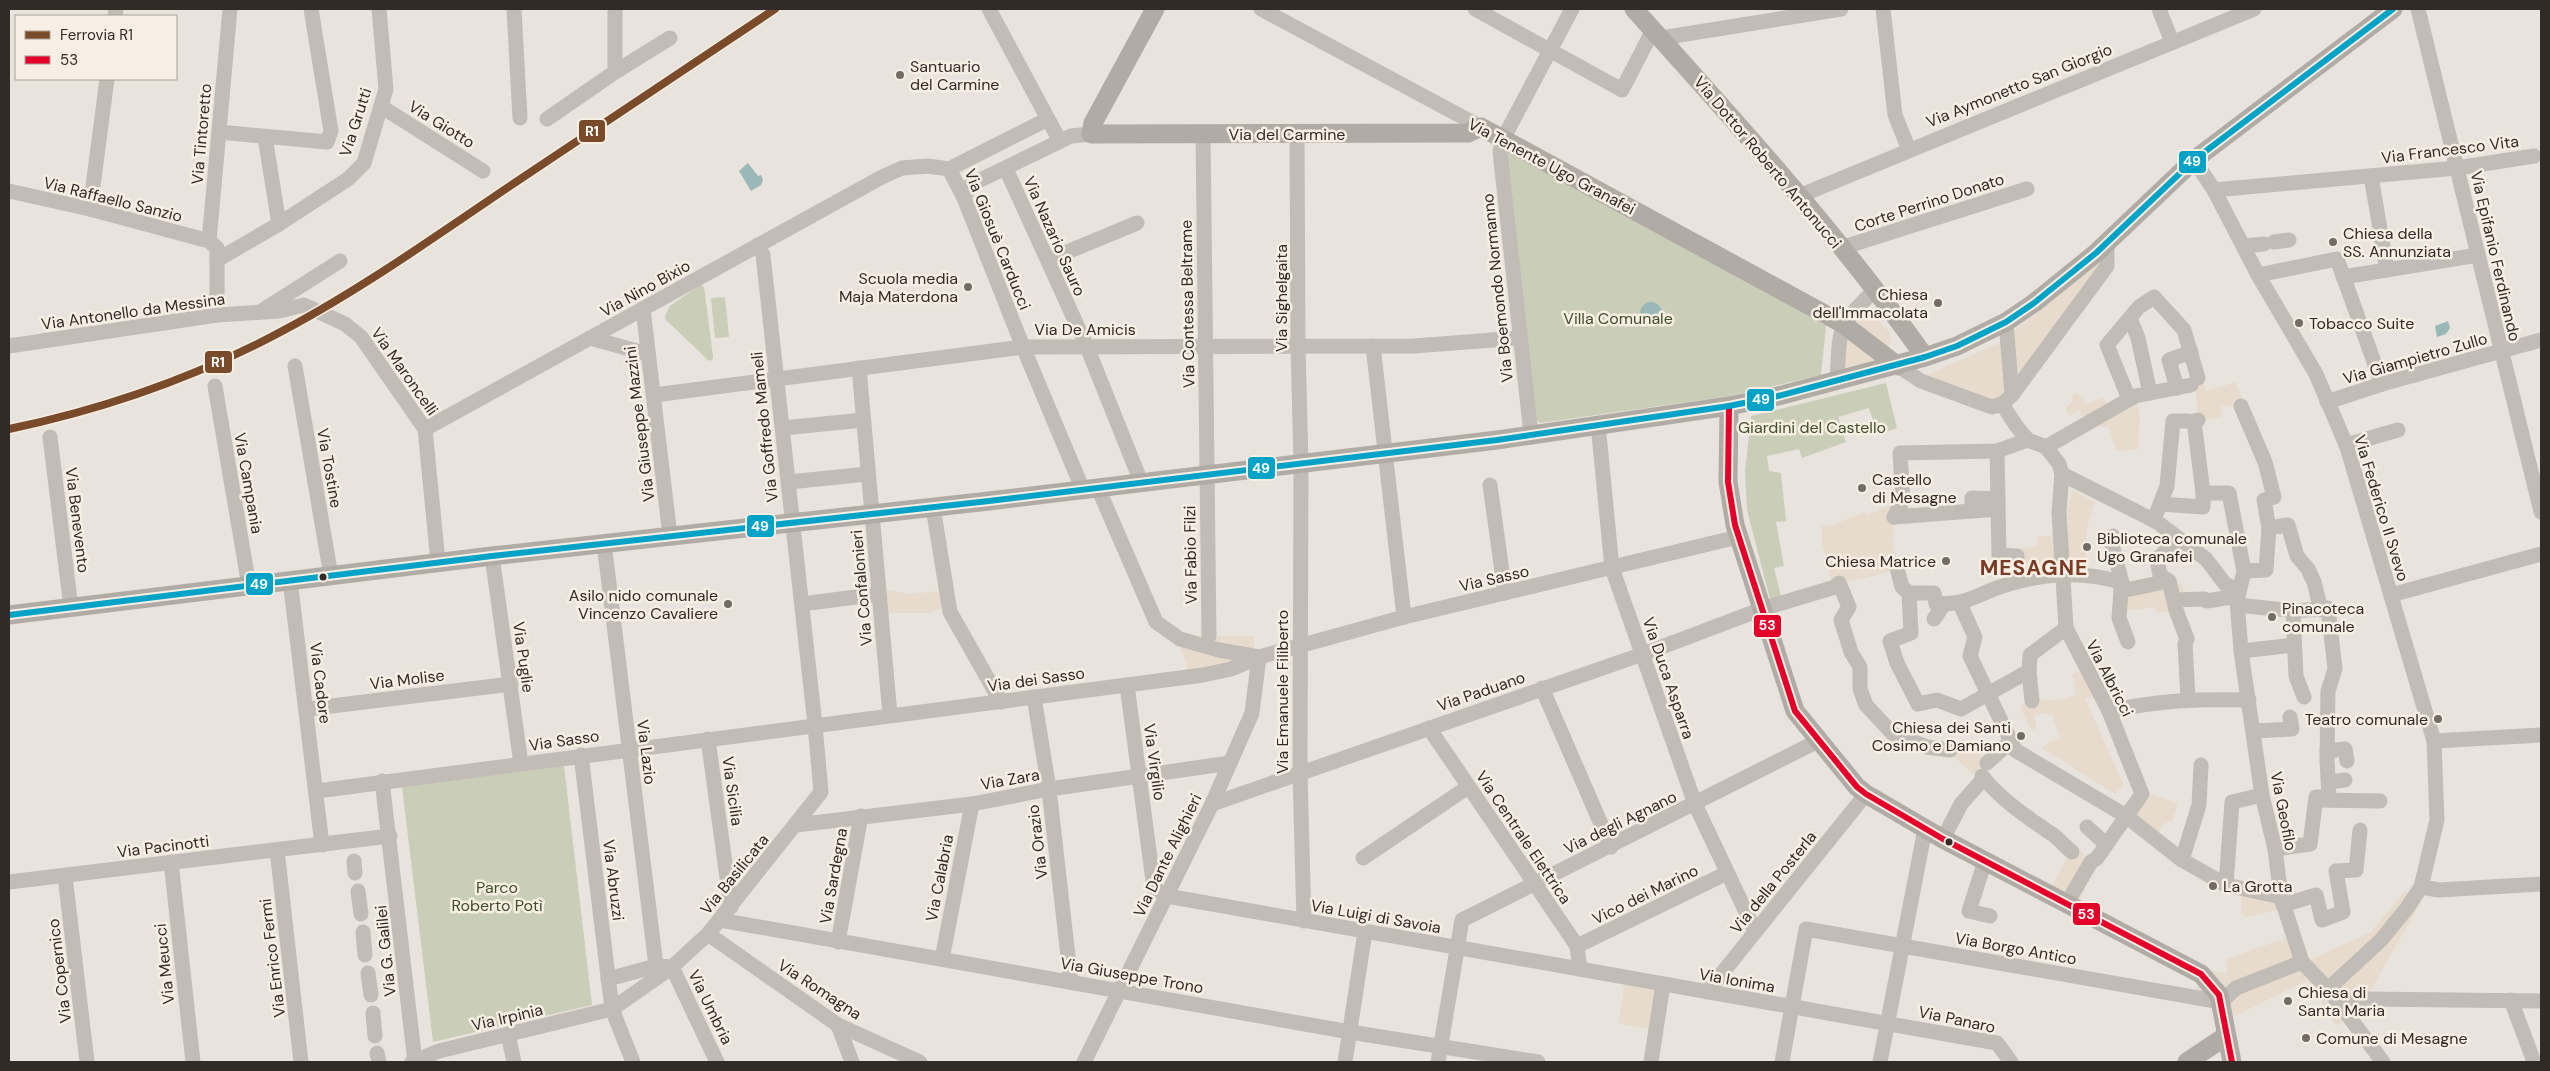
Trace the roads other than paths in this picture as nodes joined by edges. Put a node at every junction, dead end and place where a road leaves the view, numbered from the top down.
1 (230, 9) edge
2 (311, 9) edge
3 (379, 9) edge
4 (514, 9) edge
5 (615, 9) edge
6 (989, 9) edge
7 (1156, 9) edge
8 (1261, 9) edge
9 (1475, 9) edge
10 (1572, 9) edge
11 (1634, 9) edge
12 (1841, 9) edge
13 (1883, 9) edge
14 (2159, 9) edge
15 (2254, 9) edge
16 (2393, 9) edge
17 (2418, 9) edge
18 (1657, 34) junction
19 (670, 38) dead end
20 (2172, 42) junction
21 (1550, 50) junction
22 (615, 72) junction
23 (107, 80) edge
24 (382, 107) junction
25 (520, 118) dead end
26 (547, 119) dead end
27 (1048, 119) junction
28 (1481, 127) junction
29 (219, 132) junction
30 (1091, 134) junction
31 (1203, 134) junction
32 (1297, 134) junction
33 (265, 137) junction
34 (1504, 139) junction
35 (1060, 141) junction
36 (1908, 150) junction
37 (2539, 156) edge
38 (2188, 166) junction
39 (2457, 168) junction
40 (949, 169) junction
41 (1006, 170) junction
42 (483, 171) dead end
43 (2371, 176) junction
44 (2027, 189) dead end
45 (2214, 190) junction
46 (9, 191) edge
47 (1799, 196) junction
48 (964, 198) junction
49 (90, 209) junction
50 (279, 224) junction
51 (1137, 224) dead end
52 (209, 241) junction
53 (2275, 242) dead end
54 (2107, 243) junction
55 (758, 245) junction
56 (2243, 246) junction
57 (1841, 248) junction
58 (2478, 255) junction
59 (217, 260) junction
60 (1048, 260) junction
61 (340, 261) dead end
62 (2387, 270) junction
63 (2258, 274) junction
64 (2343, 277) junction
65 (1874, 290) junction
66 (642, 309) junction
67 (262, 311) junction
68 (216, 316) junction
69 (2130, 318) junction
70 (2006, 322) junction
71 (1843, 324) junction
72 (590, 338) junction
73 (1520, 338) junction
74 (2541, 340) edge
75 (9, 346) edge
76 (1205, 346) junction
77 (1298, 346) junction
78 (1373, 346) junction
79 (1022, 347) junction
80 (1087, 347) junction
81 (2191, 352) junction
82 (2500, 352) junction
83 (648, 354) junction
84 (1924, 357) junction
85 (295, 366) dead end
86 (1898, 366) junction
87 (859, 368) junction
88 (776, 378) junction
89 (1837, 380) junction
90 (2189, 384) junction
91 (2382, 384) junction
92 (215, 386) dead end
93 (2150, 393) junction
94 (654, 395) junction
95 (2129, 399) junction
96 (2007, 400) junction
97 (2327, 402) junction
98 (1729, 406) junction
99 (2240, 406) dead end
100 (863, 420) junction
101 (1598, 424) junction
102 (783, 428) junction
103 (425, 429) junction
104 (2398, 430) dead end
105 (1531, 434) junction
106 (50, 437) dead end
107 (2028, 440) junction
108 (2346, 445) junction
109 (2046, 446) junction
110 (1997, 451) junction
111 (1384, 453) junction
112 (1301, 463) junction
113 (868, 474) junction
114 (2062, 474) junction
115 (1207, 475) junction
116 (788, 482) junction
117 (1142, 482) junction
118 (1490, 485) dead end
119 (1091, 489) junction
120 (2213, 495) junction
121 (2161, 504) junction
122 (1997, 506) junction
123 (932, 507) junction
124 (2541, 512) edge
125 (871, 514) junction
126 (2154, 520) junction
127 (793, 523) junction
128 (2269, 528) junction
129 (670, 536) junction
130 (2113, 536) dead end
131 (1738, 537) junction
132 (2177, 539) junction
133 (604, 543) junction
134 (2541, 554) edge
135 (492, 556) junction
136 (438, 562) junction
137 (1612, 568) junction
138 (1897, 568) dead end
139 (2244, 571) junction
140 (2064, 574) junction
141 (331, 576) junction
142 (290, 580) junction
143 (2169, 581) junction
144 (2017, 582) junction
145 (2119, 584) junction
146 (250, 586) junction
147 (1505, 593) junction
148 (1910, 593) junction
149 (878, 594) junction
150 (2390, 595) junction
151 (2237, 597) junction
152 (2175, 600) junction
153 (802, 604) junction
154 (1944, 604) junction
155 (1960, 604) junction
156 (71, 608) junction
157 (1762, 609) junction
158 (2324, 609) junction
159 (2293, 611) junction
160 (9, 615) edge
161 (1404, 618) junction
162 (1934, 619) dead end
163 (2066, 628) junction
164 (1208, 636) dead end
165 (2128, 642) dead end
166 (2294, 645) junction
167 (1299, 646) junction
168 (2240, 651) junction
169 (1642, 654) junction
170 (1259, 657) junction
171 (2029, 671) junction
172 (511, 684) junction
173 (1127, 684) junction
174 (1542, 688) junction
175 (1987, 694) junction
176 (1034, 697) junction
177 (2304, 697) dead end
178 (2188, 699) junction
179 (2249, 700) junction
180 (2032, 701) dead end
181 (1001, 702) junction
182 (307, 709) junction
183 (2109, 711) junction
184 (890, 715) junction
185 (2290, 716) dead end
186 (816, 725) junction
187 (1429, 728) junction
188 (2254, 731) junction
189 (2541, 735) edge
190 (708, 739) junction
191 (1818, 741) junction
192 (2434, 741) junction
193 (2010, 742) junction
194 (629, 749) junction
195 (1950, 750) dead end
196 (2327, 751) junction
197 (581, 755) junction
198 (2347, 761) dead end
199 (1230, 763) junction
200 (521, 764) junction
201 (2201, 765) dead end
202 (1984, 772) junction
203 (1300, 774) junction
204 (1140, 776) junction
205 (2345, 780) dead end
206 (382, 781) junction
207 (1468, 786) junction
208 (1049, 789) junction
209 (317, 791) junction
210 (2325, 793) junction
211 (1866, 794) junction
212 (2262, 795) junction
213 (2380, 801) dead end
214 (972, 804) junction
215 (1212, 804) junction
216 (1695, 804) junction
217 (861, 816) junction
218 (2126, 816) junction
219 (796, 825) junction
220 (2087, 828) dead end
221 (1924, 829) junction
222 (2360, 830) dead end
223 (390, 836) junction
224 (1943, 840) junction
225 (2106, 844) junction
226 (322, 845) junction
227 (1611, 847) junction
228 (2275, 849) junction
229 (277, 850) junction
230 (2072, 852) dead end
231 (1363, 858) dead end
232 (2182, 860) junction
233 (1985, 861) junction
234 (171, 862) junction
235 (1728, 873) junction
236 (65, 876) junction
237 (9, 882) edge
238 (1535, 884) junction
239 (2541, 884) edge
240 (2226, 885) junction
241 (2419, 890) junction
242 (358, 891) dead end
243 (1166, 896) junction
244 (2282, 901) junction
245 (2067, 903) junction
246 (731, 907) junction
247 (360, 914) dead end
248 (1990, 916) dead end
249 (720, 920) junction
250 (1304, 921) junction
251 (1755, 931) junction
252 (363, 932) dead end
253 (1365, 932) junction
254 (708, 934) junction
255 (838, 942) junction
256 (1901, 945) junction
257 (1577, 946) junction
258 (1457, 948) junction
259 (366, 955) dead end
260 (942, 959) junction
261 (2302, 962) junction
262 (656, 966) junction
263 (672, 968) junction
264 (1580, 969) junction
265 (368, 973) dead end
266 (608, 979) junction
267 (1071, 982) junction
268 (1664, 984) junction
269 (2328, 989) junction
270 (1119, 990) junction
271 (1708, 992) junction
272 (370, 995) dead end
273 (2511, 1000) junction
274 (2541, 1001) edge
275 (2221, 1002) junction
276 (2339, 1006) junction
277 (1792, 1007) junction
278 (612, 1009) junction
279 (373, 1013) dead end
280 (1887, 1024) junction
281 (838, 1025) junction
282 (1350, 1032) junction
283 (508, 1034) junction
284 (375, 1036) dead end
285 (2226, 1036) junction
286 (1441, 1047) junction
287 (87, 1062) edge
288 (193, 1062) edge
289 (301, 1062) edge
290 (414, 1062) edge
291 (514, 1062) edge
292 (633, 1062) edge
293 (718, 1062) edge
294 (852, 1062) edge
295 (920, 1062) edge
296 (1084, 1062) edge
297 (1345, 1062) edge
298 (1438, 1062) edge
299 (1538, 1062) edge
300 (1651, 1062) edge
301 (1782, 1062) edge
302 (1880, 1062) edge
303 (2011, 1062) edge
304 (2187, 1062) edge
305 (2232, 1062) edge
306 (2383, 1062) edge
307 (2534, 1062) edge

1 - 29 street, Via Tintoretto
2 - 33 street
3 - 24 street, Via Grutti
4 - 25 street
5 - 22 street
6 - 27 street
7 - 30 main road
8 - 28 street, Via Tenente Ugo Granafei
9 - 21 street
10 - 21 street
11 - 18 main road, Via Dottor Roberto Antonucci
12 - 18 street
13 - 36 street
14 - 20 street
15 - 20 street, Via Aymonetto San Giorgio
16 - 38 main road
17 - 39 street, Via Epifanio Ferdinando
18 - 21 street
18 - 47 main road, Via Dottor Roberto Antonucci
19 - 22 street
20 - 36 street, Via Aymonetto San Giorgio
21 - 34 street
22 - 26 street
23 - 49 street
24 - 42 street, Via Giotto
24 - 50 street, Via Grutti
27 - 35 street
27 - 40 street
28 - 32 main road, Via del Carmine
28 - 34 main road, Via Tenente Ugo Granafei
29 - 33 street
29 - 52 street, Via Tintoretto
30 - 31 main road, Via del Carmine
30 - 35 street
31 - 32 main road, Via del Carmine
31 - 76 street, Via Contessa Beltrame
32 - 77 street, Via Sighelgaita
33 - 50 street
34 - 71 main road, Via Tenente Ugo Granafei
34 - 73 street, Via Boemondo Normanno
35 - 41 street
36 - 47 street, Via Aymonetto San Giorgio
37 - 39 street, Via Francesco Vita
38 - 45 street, Via Federico II Svevo
38 - 54 main road
39 - 43 street, Via Francesco Vita
39 - 58 street, Via Epifanio Ferdinando
40 - 48 street, Via Giosuè Carducci
40 - 55 street, Via Nino Bixio
41 - 48 street
41 - 60 street, Via Nazario Sauro
43 - 45 street, Via Francesco Vita
43 - 62 street
44 - 57 street, Corte Perrino Donato
45 - 56 street, Via Federico II Svevo
46 - 49 street, Via Raffaello Sanzio
47 - 57 main road, Via Dottor Roberto Antonucci
48 - 79 street, Via Giosuè Carducci
49 - 52 street, Via Raffaello Sanzio
50 - 59 street, Via Grutti
51 - 60 street
52 - 59 street, Via Tintoretto
53 - 56 street
54 - 70 main road
54 - 96 street
55 - 66 street, Via Nino Bixio
55 - 88 street, Via Goffredo Mameli
56 - 63 street, Via Federico II Svevo
57 - 65 main road, Via Dottor Roberto Antonucci
58 - 62 street
58 - 82 street, Via Epifanio Ferdinando
59 - 68 street
60 - 80 street, Via Nazario Sauro
61 - 67 street
62 - 64 street
63 - 64 street
63 - 97 street, Via Federico II Svevo
64 - 91 street
65 - 71 street
65 - 84 main road, Via Dottor Roberto Antonucci
66 - 72 street, Via Nino Bixio
66 - 83 street, Via Giuseppe Mazzini
67 - 68 street, Via Antonello da Messina
67 - 103 street, Via Maroncelli
68 - 75 street, Via Antonello da Messina
69 - 81 street
69 - 93 street
69 - 95 street
70 - 84 main road
70 - 96 street
71 - 86 main road, Via Tenente Ugo Granafei
71 - 89 street
72 - 83 street
72 - 103 street, Via Nino Bixio
73 - 78 street, Via De Amicis
73 - 105 street, Via Boemondo Normanno
74 - 82 street, Via Giampietro Zullo
76 - 77 street, Via De Amicis
76 - 80 street, Via De Amicis
76 - 115 street, Via Contessa Beltrame
77 - 78 street, Via De Amicis
77 - 112 street, Via Sighelgaita
78 - 111 street
79 - 80 street, Via De Amicis
79 - 87 street, Via De Amicis
79 - 119 street, Via Giosuè Carducci
80 - 117 street, Via Nazario Sauro
81 - 90 street
81 - 90 street
82 - 91 street, Via Giampietro Zullo
82 - 124 street, Via Epifanio Ferdinando
83 - 94 street, Via Giuseppe Mazzini
84 - 86 main road
85 - 141 street, Via Tostine
86 - 89 main road
86 - 96 street
87 - 88 street, Via De Amicis
87 - 100 street, Via Confalonieri
88 - 94 street, Via De Amicis
88 - 102 street, Via Goffredo Mameli
89 - 98 main road
90 - 93 street
91 - 97 street, Via Giampietro Zullo
92 - 146 street, Via Campania
93 - 95 street
94 - 129 street, Via Giuseppe Mazzini
95 - 109 street
96 - 107 street
97 - 108 street, Via Federico II Svevo
98 - 101 main road
98 - 131 main road
99 - 128 street
100 - 102 street
100 - 113 street, Via Confalonieri
101 - 105 main road
101 - 137 street, Via Duca Asparra
102 - 116 street, Via Goffredo Mameli
103 - 136 street, Via Maroncelli
104 - 108 street
105 - 111 main road
106 - 156 street, Via Benevento
107 - 109 street
107 - 110 street
108 - 150 street, Via Federico II Svevo
109 - 114 street
110 - 122 street
110 - 122 street
111 - 112 main road
111 - 161 street
112 - 115 main road
112 - 167 street, Via Emanuele Filiberto
113 - 116 street
113 - 125 street, Via Confalonieri
114 - 126 street
114 - 140 street, Via Albricci
115 - 117 main road
115 - 164 street, Via Fabio Filzi
116 - 127 street, Via Goffredo Mameli
117 - 119 main road
118 - 147 street
119 - 123 main road
119 - 170 street, Via Giosuè Carducci
120 - 121 street
120 - 121 street
120 - 139 street
121 - 126 street
122 - 144 street
123 - 125 main road
123 - 181 street
125 - 127 main road
125 - 149 street, Via Confalonieri
126 - 132 street
127 - 129 main road
127 - 153 street, Via Goffredo Mameli
128 - 139 street
128 - 158 street
129 - 133 main road
130 - 145 street
131 - 137 street, Via Sasso
131 - 157 main road
132 - 143 street
132 - 151 street
133 - 135 main road
133 - 194 street, Via Lazio
134 - 150 street
135 - 136 main road
135 - 172 street, Via Puglie
136 - 141 main road
137 - 147 street, Via Sasso
137 - 169 street, Via Duca Asparra
138 - 148 street
139 - 151 street
140 - 144 street
140 - 145 street
140 - 163 street, Via Albricci
141 - 142 main road
142 - 146 main road
142 - 182 street, Via Cadore
143 - 145 street
143 - 152 street
144 - 155 street
145 - 165 street
146 - 156 main road
147 - 161 street, Via Sasso
148 - 154 street
148 - 175 street
149 - 153 street
149 - 184 street, Via Confalonieri
150 - 192 street, Via Federico II Svevo
151 - 152 street
151 - 159 street
151 - 168 street, Via Geofilo
152 - 178 street
153 - 186 street, Via Goffredo Mameli
154 - 155 street
154 - 162 street
155 - 175 street
156 - 160 main road
157 - 169 street, Via Paduano
157 - 191 main road
157 - 195 street, Via Paduano
158 - 159 street
158 - 196 street
159 - 166 street
161 - 167 street, Via Sasso
163 - 171 street
163 - 183 street, Via Albricci
166 - 168 street
166 - 177 street
167 - 170 street, Via Sasso
167 - 203 street, Via Emanuele Filiberto
168 - 179 street, Via Geofilo
169 - 174 street, Via Paduano
169 - 216 street, Via Duca Asparra
170 - 173 street, Via dei Sasso
170 - 199 street, Via Dante Alighieri
171 - 175 street
171 - 180 street
172 - 182 street, Via Molise
172 - 200 street, Via Puglie
173 - 176 street, Via dei Sasso
173 - 204 street, Via Virgilio
174 - 187 street, Via Paduano
174 - 227 street
175 - 193 street
176 - 181 street, Via dei Sasso
176 - 208 street, Via Orazio
178 - 179 street
178 - 183 street
179 - 188 street, Via Geofilo
181 - 184 street, Via dei Sasso
182 - 209 street, Via Cadore
183 - 218 street, Via Albricci
184 - 186 street, Via dei Sasso
185 - 188 street
186 - 190 street, Via Sasso
186 - 219 street, Via Basilicata
187 - 203 street, Via Paduano
187 - 207 street, Via Centrale Elettrica
188 - 212 street, Via Geofilo
189 - 192 street
190 - 194 street, Via Sasso
190 - 246 street, Via Sicilia
191 - 211 main road
191 - 216 street, Via degli Agnano
192 - 241 street, Via Federico II Svevo
193 - 202 street
193 - 218 street
194 - 197 street, Via Sasso
194 - 262 street, Via Lazio
196 - 198 street
196 - 210 street
197 - 200 street, Via Sasso
197 - 266 street, Via Abruzzi
199 - 204 street, Via Zara
199 - 215 street, Via Dante Alighieri
200 - 206 street, Via Sasso
201 - 232 street
202 - 224 street
202 - 230 street
203 - 215 street, Via Paduano
203 - 250 street, Via Emanuele Filiberto
204 - 208 street, Via Zara
204 - 243 street, Via Virgilio
205 - 210 street
206 - 209 street, Via Sasso
206 - 223 street, Via G. Galilei
207 - 231 street
207 - 238 street, Via Centrale Elettrica
208 - 214 street, Via Zara
208 - 267 street, Via Orazio
209 - 226 street, Via Cadore
210 - 213 street
210 - 228 street
211 - 221 main road
211 - 251 street, Via della Posterla
212 - 228 street, Via Geofilo
212 - 240 street
214 - 217 street, Via Zara
214 - 260 street, Via Calabria
215 - 243 street, Via Dante Alighieri
216 - 227 street, Via degli Agnano
216 - 235 street, Via Duca Asparra
217 - 219 street, Via Zara
217 - 255 street, Via Sardegna
218 - 225 street
218 - 232 street
219 - 246 street, Via Basilicata
220 - 225 street
221 - 224 main road
221 - 256 street
222 - 244 street
223 - 226 street, Via Pacinotti
223 - 290 street, Via G. Galilei
224 - 233 main road
225 - 245 street
226 - 229 street, Via Pacinotti
227 - 238 street, Via degli Agnano
228 - 244 street, Via Geofilo
229 - 234 street, Via Pacinotti
229 - 289 street, Via Enrico Fermi
232 - 240 street
233 - 245 main road
233 - 248 street
234 - 236 street, Via Pacinotti
234 - 288 street, Via Meucci
235 - 251 street, Via Duca Asparra
235 - 257 street, Vico dei Marino
236 - 237 street, Via Pacinotti
236 - 287 street, Via Copernico
238 - 257 street, Via Centrale Elettrica
238 - 258 street, Via degli Agnano
239 - 241 street
240 - 244 street
241 - 269 street
242 - 247 street
243 - 250 street, Via Luigi di Savoia
243 - 270 street, Via Dante Alighieri
244 - 261 street, Via Geofilo
245 - 275 main road
246 - 249 street, Via Basilicata
249 - 254 street, Via Basilicata
249 - 255 street, Via Giuseppe Trono
250 - 253 street, Via Luigi di Savoia
251 - 271 street, Via della Posterla
252 - 259 street
253 - 258 street, Via Luigi di Savoia
253 - 282 street
254 - 263 street, Via Basilicata
254 - 281 street, Via Romagna
255 - 260 street, Via Giuseppe Trono
256 - 275 street, Via Borgo Antico
256 - 277 street, Via Borgo Antico
256 - 280 street
257 - 264 street, Via Centrale Elettrica
258 - 264 street, Via Luigi di Savoia
258 - 286 street
260 - 267 street, Via Giuseppe Trono
261 - 269 street
261 - 275 street
262 - 263 street
262 - 266 street
263 - 278 street, Via Basilicata
263 - 293 street, Via Umbria
264 - 268 street, Via Ionima
265 - 272 street
266 - 278 street, Via Abruzzi
267 - 270 street, Via Giuseppe Trono
268 - 271 street, Via Ionima
268 - 300 street
269 - 276 street
270 - 282 street, Via Giuseppe Trono
270 - 296 street, Via Dante Alighieri
271 - 277 street, Via Ionima
273 - 274 street
273 - 276 street
273 - 307 street
275 - 285 main road
276 - 306 street
277 - 280 street, Via Ionima
277 - 301 street
278 - 283 street, Via Irpinia
278 - 292 street, Via Abruzzi
279 - 284 street
280 - 302 street
280 - 303 street, Via Panaro
281 - 294 street
281 - 295 street, Via Romagna
282 - 286 street, Via Giuseppe Trono
282 - 297 street
283 - 290 street, Via Irpinia
283 - 291 street
285 - 304 main road
285 - 305 main road
286 - 298 street
286 - 299 street, Via Giuseppe Trono

